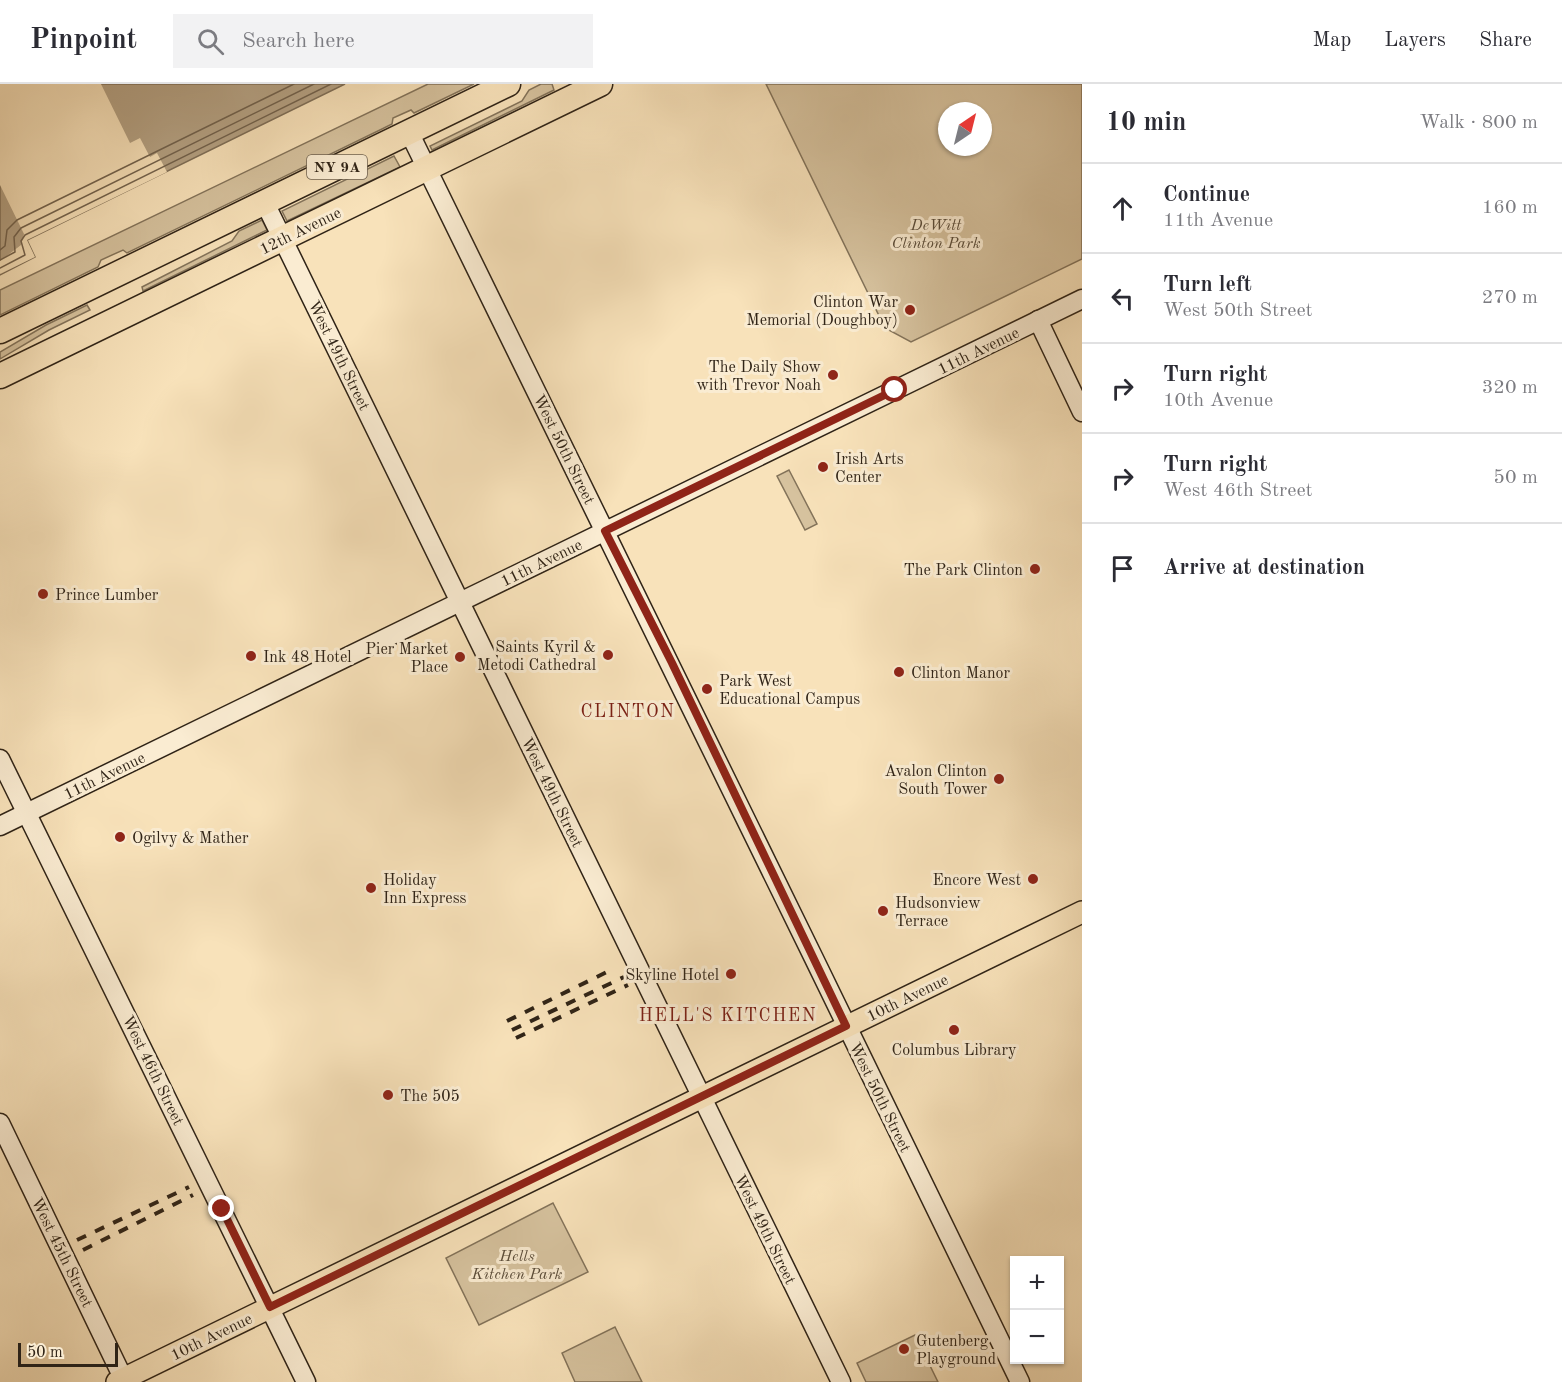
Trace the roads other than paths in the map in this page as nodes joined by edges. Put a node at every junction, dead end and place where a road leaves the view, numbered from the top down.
1 (508, 84) edge
2 (600, 84) edge
3 (410, 132) junction
4 (427, 168) junction
5 (265, 202) junction
6 (283, 238) junction
7 (86, 290) junction
8 (1082, 299) edge
9 (1038, 320) junction
10 (103, 326) junction
11 (0, 331) edge
12 (0, 376) edge
13 (1082, 412) edge
14 (605, 531) junction
15 (460, 601) junction
16 (0, 759) edge
17 (26, 813) junction
18 (0, 826) edge
19 (1082, 912) edge
20 (846, 1026) junction
21 (702, 1097) junction
22 (0, 1123) edge
23 (270, 1307) junction
24 (122, 1381) edge
25 (306, 1382) edge
26 (841, 1382) edge
27 (1020, 1382) edge

1 - 3 highway, NY 9A
2 - 4 highway, 12th Avenue / NY 9A
3 - 4 main road, West 50th Street
3 - 5 highway, NY 9A
4 - 6 highway, 12th Avenue / NY 9A
4 - 14 main road, West 50th Street
5 - 6 main road, West 49th Street
5 - 7 highway, NY 9A
6 - 10 highway, 12th Avenue / NY 9A
6 - 15 main road, West 49th Street
7 - 10 highway
7 - 11 highway, NY 9A
8 - 9 main road, 11th Avenue
9 - 13 main road
9 - 14 main road, 11th Avenue
10 - 12 highway, 12th Avenue / NY 9A
14 - 15 main road, 11th Avenue
14 - 20 main road, West 50th Street
15 - 17 main road, 11th Avenue
15 - 21 main road, West 49th Street
16 - 17 main road, West 46th Street
17 - 18 main road, 11th Avenue
17 - 23 main road, West 46th Street
19 - 20 main road, 10th Avenue
20 - 21 main road, 10th Avenue
20 - 27 main road, West 50th Street
21 - 23 main road, 10th Avenue
21 - 26 main road, West 49th Street
22 - 24 main road, West 45th Street
23 - 24 main road, 10th Avenue
23 - 25 main road, West 46th Street

